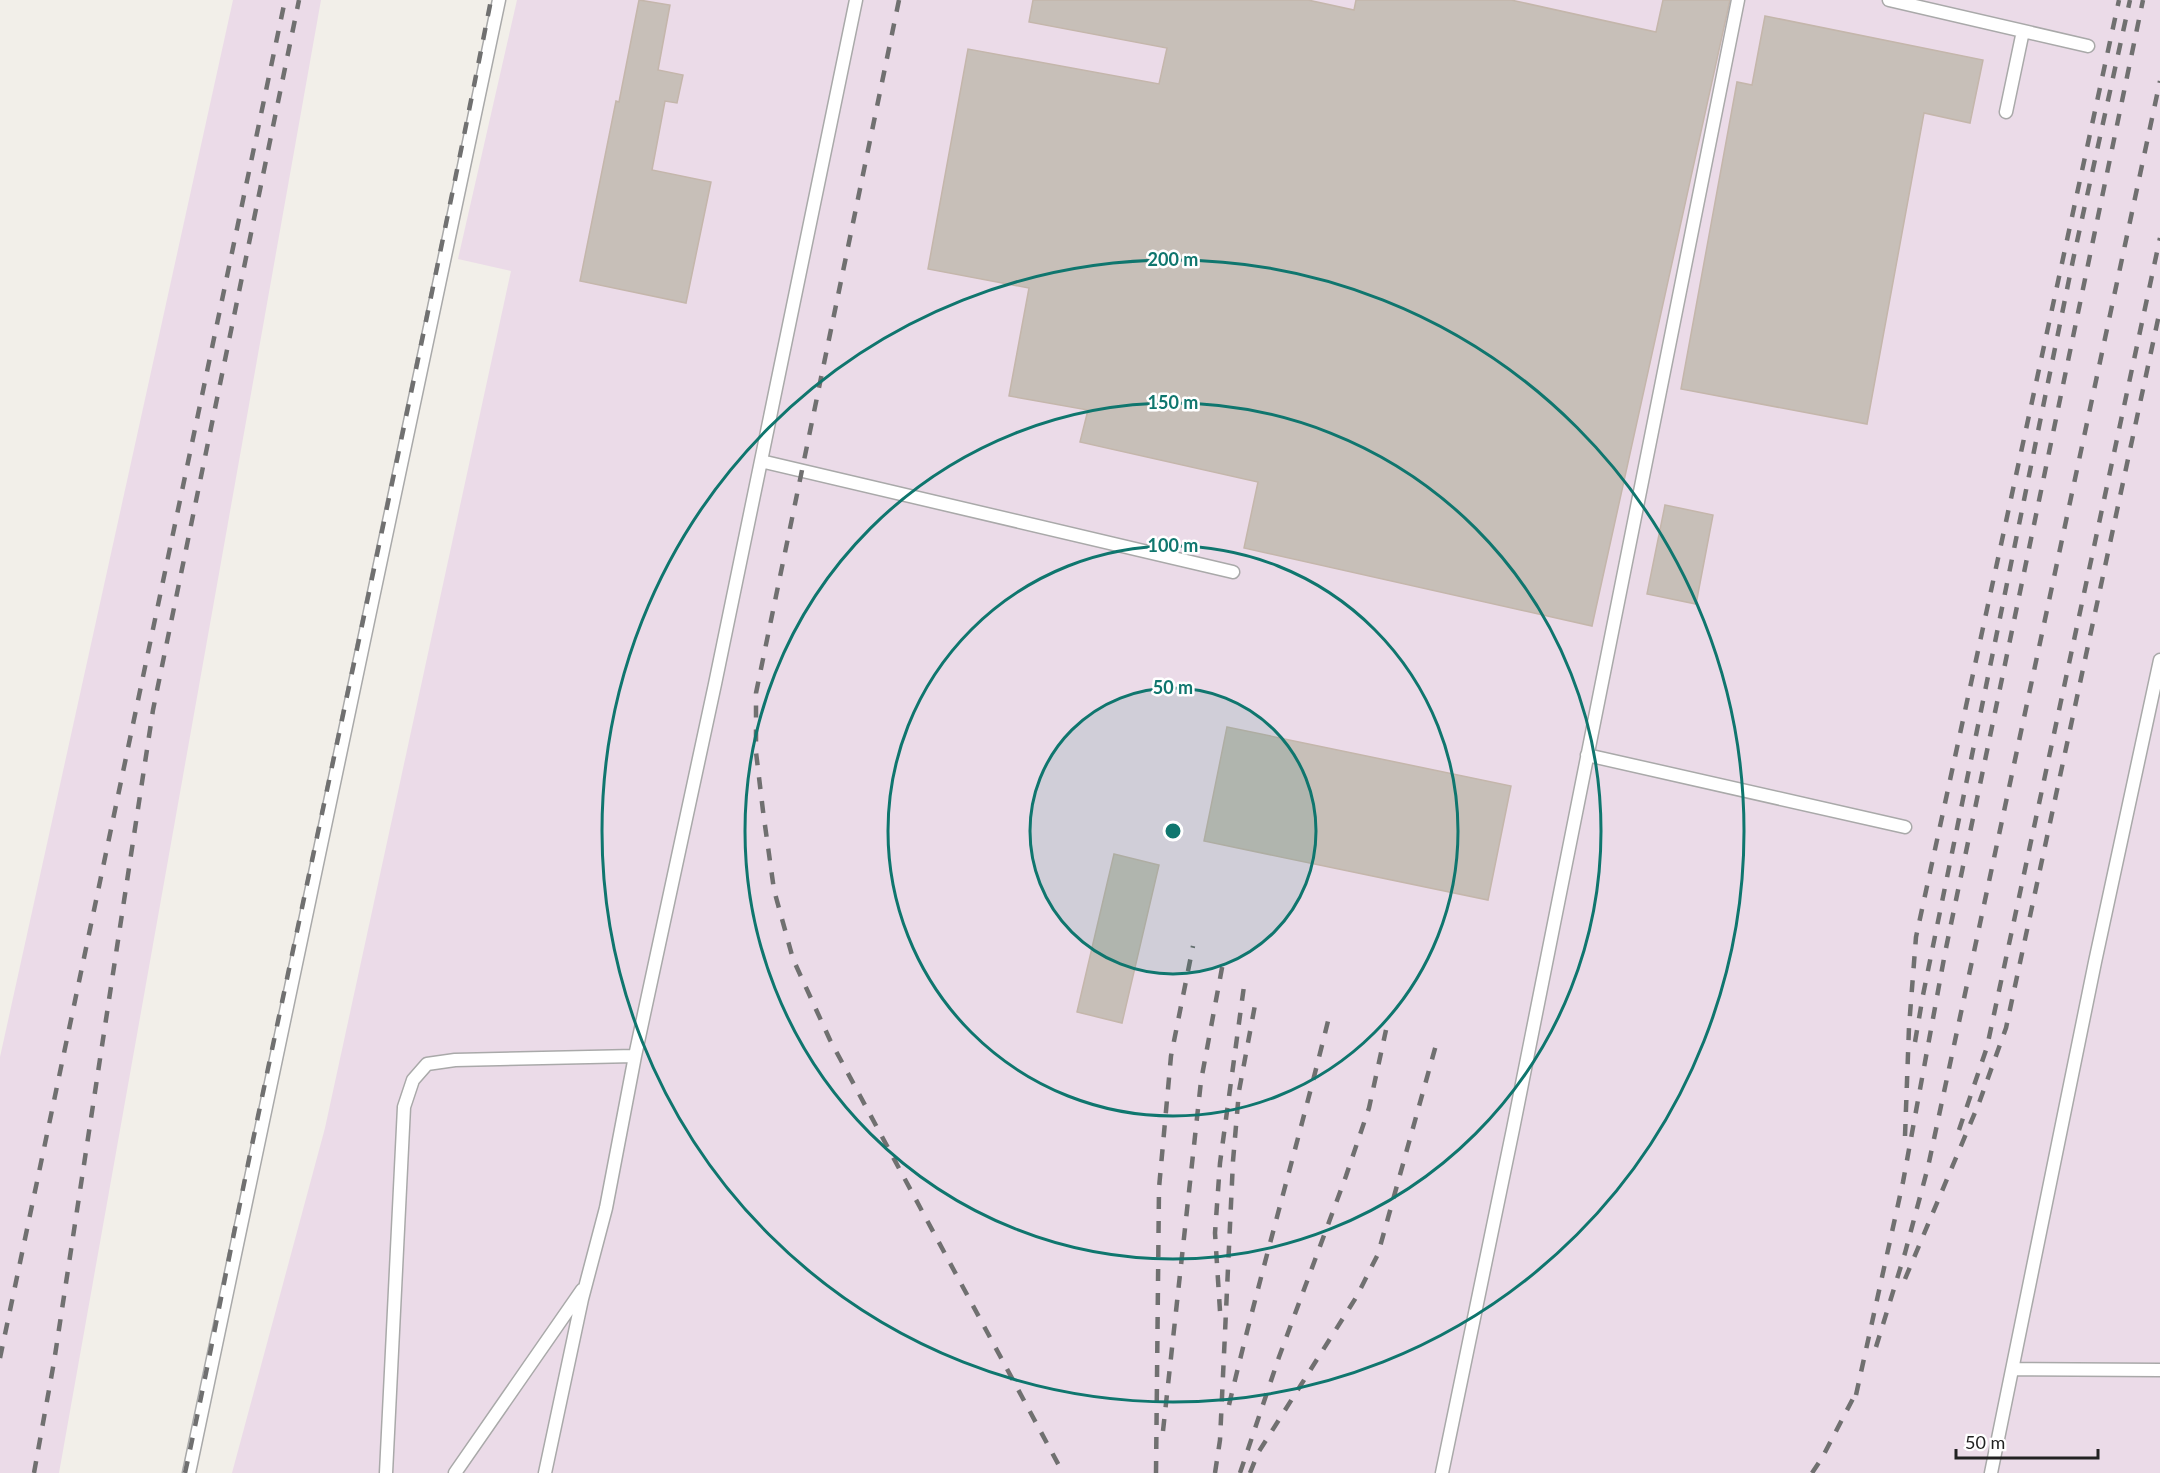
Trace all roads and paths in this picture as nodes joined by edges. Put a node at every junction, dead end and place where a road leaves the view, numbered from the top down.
1 (499, 0) edge
2 (856, 0) edge
3 (1738, 0) edge
4 (1889, 0) edge
5 (2023, 31) junction
6 (2088, 46) dead end
7 (2006, 112) dead end
8 (761, 461) junction
9 (1233, 572) dead end
10 (2160, 660) edge
11 (1587, 755) junction
12 (1905, 827) dead end
13 (635, 1056) junction
14 (587, 1281) junction
15 (2013, 1369) junction
16 (2160, 1370) edge
17 (189, 1473) edge
18 (386, 1473) edge
19 (455, 1473) edge
20 (545, 1473) edge
21 (1442, 1473) edge
22 (1991, 1473) edge

1 - 17 lane
2 - 8 lane
3 - 11 lane
4 - 5 lane
5 - 6 lane
5 - 7 lane
8 - 9 lane
8 - 13 lane
10 - 15 lane
11 - 12 lane
11 - 21 lane
13 - 14 lane
13 - 18 lane
14 - 19 lane
14 - 20 lane
15 - 16 lane
15 - 22 lane

